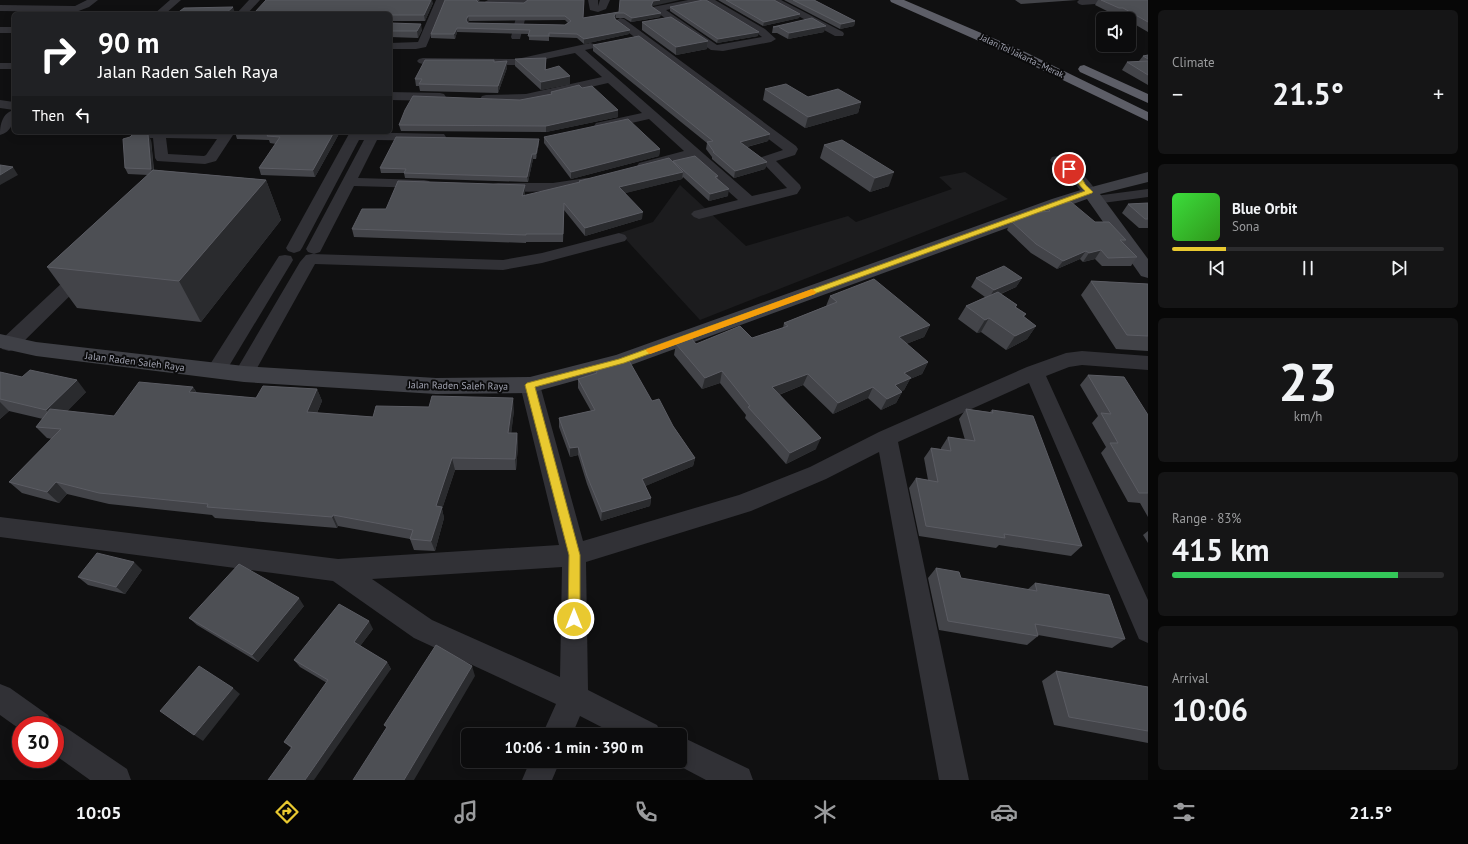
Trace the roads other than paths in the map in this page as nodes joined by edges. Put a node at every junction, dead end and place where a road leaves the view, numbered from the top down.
1 (93, 0) edge
2 (166, 0) edge
3 (176, 0) edge
4 (255, 0) edge
5 (441, 0) edge
6 (593, 0) edge
7 (605, 0) edge
8 (703, 0) edge
9 (708, 0) edge
10 (774, 0) edge
11 (895, 0) edge
12 (924, 0) edge
13 (1108, 0) edge
14 (524, 2) edge
15 (1082, 2) dead end
16 (482, 3) edge
17 (938, 6) dead end
18 (0, 8) edge
19 (151, 12) edge
20 (162, 12) edge
21 (243, 12) edge
22 (672, 20) junction
23 (812, 20) junction
24 (658, 22) edge
25 (797, 23) edge
26 (417, 25) edge
27 (430, 26) junction
28 (775, 28) edge
29 (625, 29) edge
30 (0, 30) edge
31 (12, 30) edge
32 (761, 31) junction
33 (839, 34) dead end
34 (516, 38) dead end
35 (599, 45) edge
36 (392, 46) edge
37 (577, 49) junction
38 (424, 61) edge
39 (1072, 63) dead end
40 (0, 66) edge
41 (12, 66) edge
42 (611, 79) junction
43 (393, 95) edge
44 (448, 98) edge
45 (472, 98) edge
46 (1148, 99) edge
47 (0, 104) edge
48 (12, 106) edge
49 (651, 114) junction
50 (12, 116) edge
51 (1148, 117) edge
52 (591, 128) edge
53 (0, 131) edge
54 (140, 134) edge
55 (159, 134) junction
56 (227, 134) edge
57 (356, 134) edge
58 (374, 134) edge
59 (450, 138) edge
60 (694, 153) junction
61 (1058, 160) dead end
62 (628, 170) edge
63 (1148, 176) edge
64 (599, 178) edge
65 (349, 182) junction
66 (436, 184) edge
67 (483, 186) edge
68 (1148, 193) edge
69 (1093, 196) junction
70 (749, 202) junction
71 (699, 214) dead end
72 (619, 238) dead end
73 (290, 254) junction
74 (312, 255) junction
75 (93, 262) edge
76 (1148, 272) edge
77 (5, 343) edge
78 (1148, 363) edge
79 (216, 371) junction
80 (1034, 372) junction
81 (244, 374) junction
82 (530, 385) junction
83 (887, 438) junction
84 (0, 527) edge
85 (574, 555) junction
86 (338, 570) junction
87 (1148, 630) edge
88 (0, 698) edge
89 (574, 698) junction
90 (25, 716) edge
91 (560, 728) edge
92 (633, 728) edge
93 (64, 743) edge
94 (687, 754) edge
95 (542, 768) edge
96 (116, 780) edge
97 (536, 780) edge
98 (738, 780) edge
99 (954, 780) edge

1 - 18 street
2 - 19 street
3 - 20 street
4 - 21 street
5 - 27 street
6 - 7 street
8 - 22 street
9 - 32 street
10 - 23 street
11 - 51 highway, Jalan Tol Jakarta–Merak
12 - 17 highway
13 - 15 street
14 - 16 street
14 - 34 street
22 - 24 street
22 - 32 street
23 - 25 street
23 - 33 street
26 - 27 street
27 - 36 street
28 - 32 street
29 - 70 street
30 - 31 street
35 - 37 street
37 - 38 street
37 - 42 street
39 - 46 highway, Jalan Tol Jakarta–Merak
40 - 41 street
42 - 45 street
42 - 49 street
43 - 44 street
47 - 48 street
49 - 52 street
49 - 60 street
50 - 53 street
54 - 55 street
55 - 56 street
55 - 56 street
57 - 58 street
57 - 73 street
58 - 59 street
58 - 65 street
60 - 62 street
60 - 70 street
61 - 69 street
63 - 69 main road, Jalan Raden Saleh Raya
64 - 67 street
65 - 66 street
65 - 74 street
68 - 69 street
69 - 76 main road
69 - 82 main road, Jalan Raden Saleh Raya
70 - 71 street
72 - 74 street
73 - 74 street
73 - 79 street
74 - 81 street
75 - 77 street
77 - 79 main road, Jalan Raden Saleh Raya
78 - 80 street
79 - 81 main road, Jalan Raden Saleh Raya
80 - 83 street
80 - 87 street
81 - 82 main road, Jalan Raden Saleh Raya
82 - 85 street
83 - 85 street
83 - 99 street
84 - 86 street
85 - 86 street
85 - 89 street
86 - 89 street
88 - 90 street
89 - 91 street
89 - 92 street
93 - 96 street
94 - 98 street
95 - 97 street

